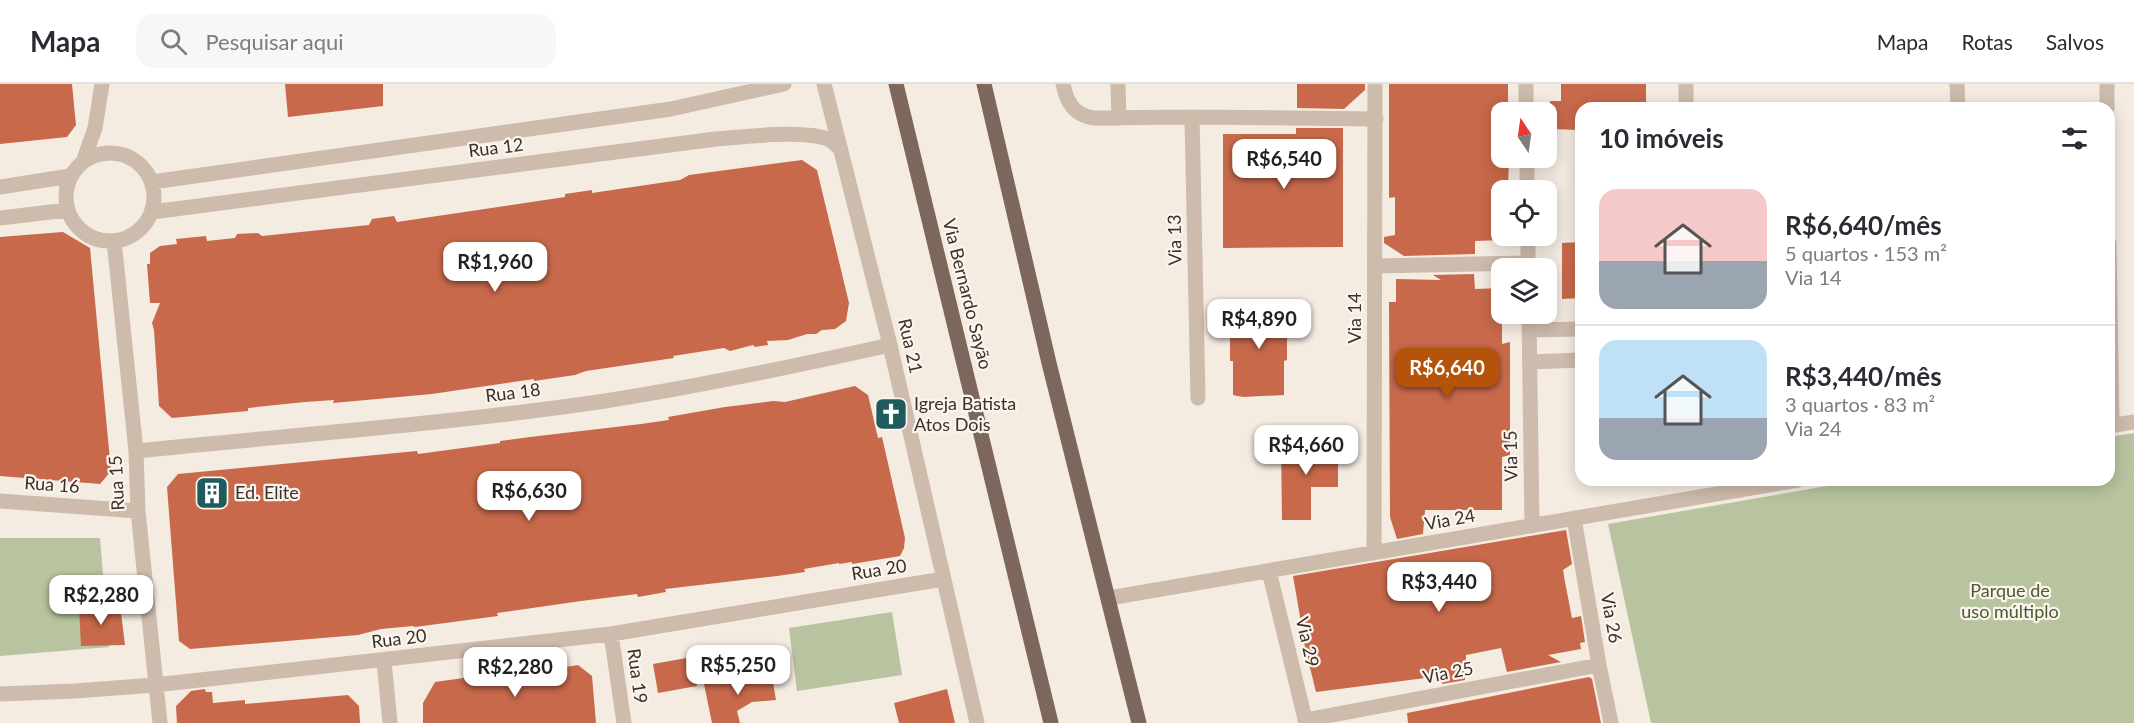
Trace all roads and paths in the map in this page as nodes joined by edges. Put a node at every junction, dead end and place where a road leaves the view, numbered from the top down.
1 (102, 84) edge
2 (784, 84) edge
3 (824, 84) edge
4 (896, 84) edge
5 (984, 84) edge
6 (1063, 84) edge
7 (1118, 84) edge
8 (1375, 84) edge
9 (1526, 84) edge
10 (1686, 84) edge
11 (1957, 84) edge
12 (2107, 84) edge
13 (1526, 102) edge
14 (1686, 102) edge
15 (1958, 102) edge
16 (2107, 102) edge
17 (1192, 117) junction
18 (1119, 118) junction
19 (1376, 119) junction
20 (841, 150) junction
21 (83, 162) junction
22 (70, 177) junction
23 (152, 182) junction
24 (0, 187) edge
25 (67, 210) junction
26 (152, 212) junction
27 (0, 218) edge
28 (114, 241) junction
29 (1375, 266) junction
30 (1491, 266) edge
31 (1529, 324) edge
32 (1575, 329) edge
33 (1529, 330) junction
34 (890, 345) junction
35 (1575, 360) edge
36 (1530, 362) junction
37 (1198, 398) dead end
38 (2134, 422) edge
39 (2115, 425) edge
40 (136, 451) junction
41 (1763, 486) edge
42 (0, 501) edge
43 (138, 510) junction
44 (1574, 518) junction
45 (1532, 526) junction
46 (1374, 553) junction
47 (1269, 571) junction
48 (943, 579) junction
49 (1109, 598) junction
50 (611, 633) junction
51 (384, 661) junction
52 (1599, 665) junction
53 (155, 685) junction
54 (0, 694) edge
55 (1306, 721) edge
56 (160, 723) edge
57 (390, 723) edge
58 (624, 723) edge
59 (977, 723) edge
60 (1051, 723) edge
61 (1139, 723) edge
62 (1611, 723) edge

1 - 21 street
2 - 23 street, Rua 12
3 - 20 street, Rua 21
4 - 60 main road, Via Bernardo Sayão
5 - 49 main road
6 - 18 street
7 - 18 street
8 - 19 street, Via 14
9 - 13 street
10 - 14 street
11 - 15 street
12 - 16 street
17 - 18 street
17 - 19 street
17 - 37 street, Via 13
19 - 29 street, Via 14
20 - 26 street, Rua 12
20 - 34 street, Rua 21
21 - 22 street
21 - 23 street
22 - 24 street
22 - 25 street
23 - 26 street
25 - 27 street
25 - 28 street
26 - 28 street
28 - 40 street, Rua 15
29 - 30 street
29 - 46 street, Via 14
31 - 33 street, Via 15
32 - 33 street
33 - 36 street, Via 15
34 - 40 street, Rua 18
34 - 48 street, Rua 21
35 - 36 street
36 - 45 street, Via 15
38 - 39 street
40 - 43 street, Rua 15
41 - 44 street, Via 24
42 - 43 street, Rua 16
43 - 53 street, Rua 15
44 - 45 street, Via 24
44 - 52 street, Via 26
45 - 46 street, Via 24
46 - 47 street, Via 24
47 - 49 street, Via 24
47 - 55 street, Via 29
48 - 50 street, Rua 20
48 - 59 street, Rua 21
49 - 61 main road
50 - 51 street, Rua 20
50 - 58 street, Rua 19
51 - 53 street, Rua 20
51 - 57 street
52 - 55 street, Via 25
52 - 62 street, Via 26
53 - 54 street, Rua 20
53 - 56 street, Rua 15

